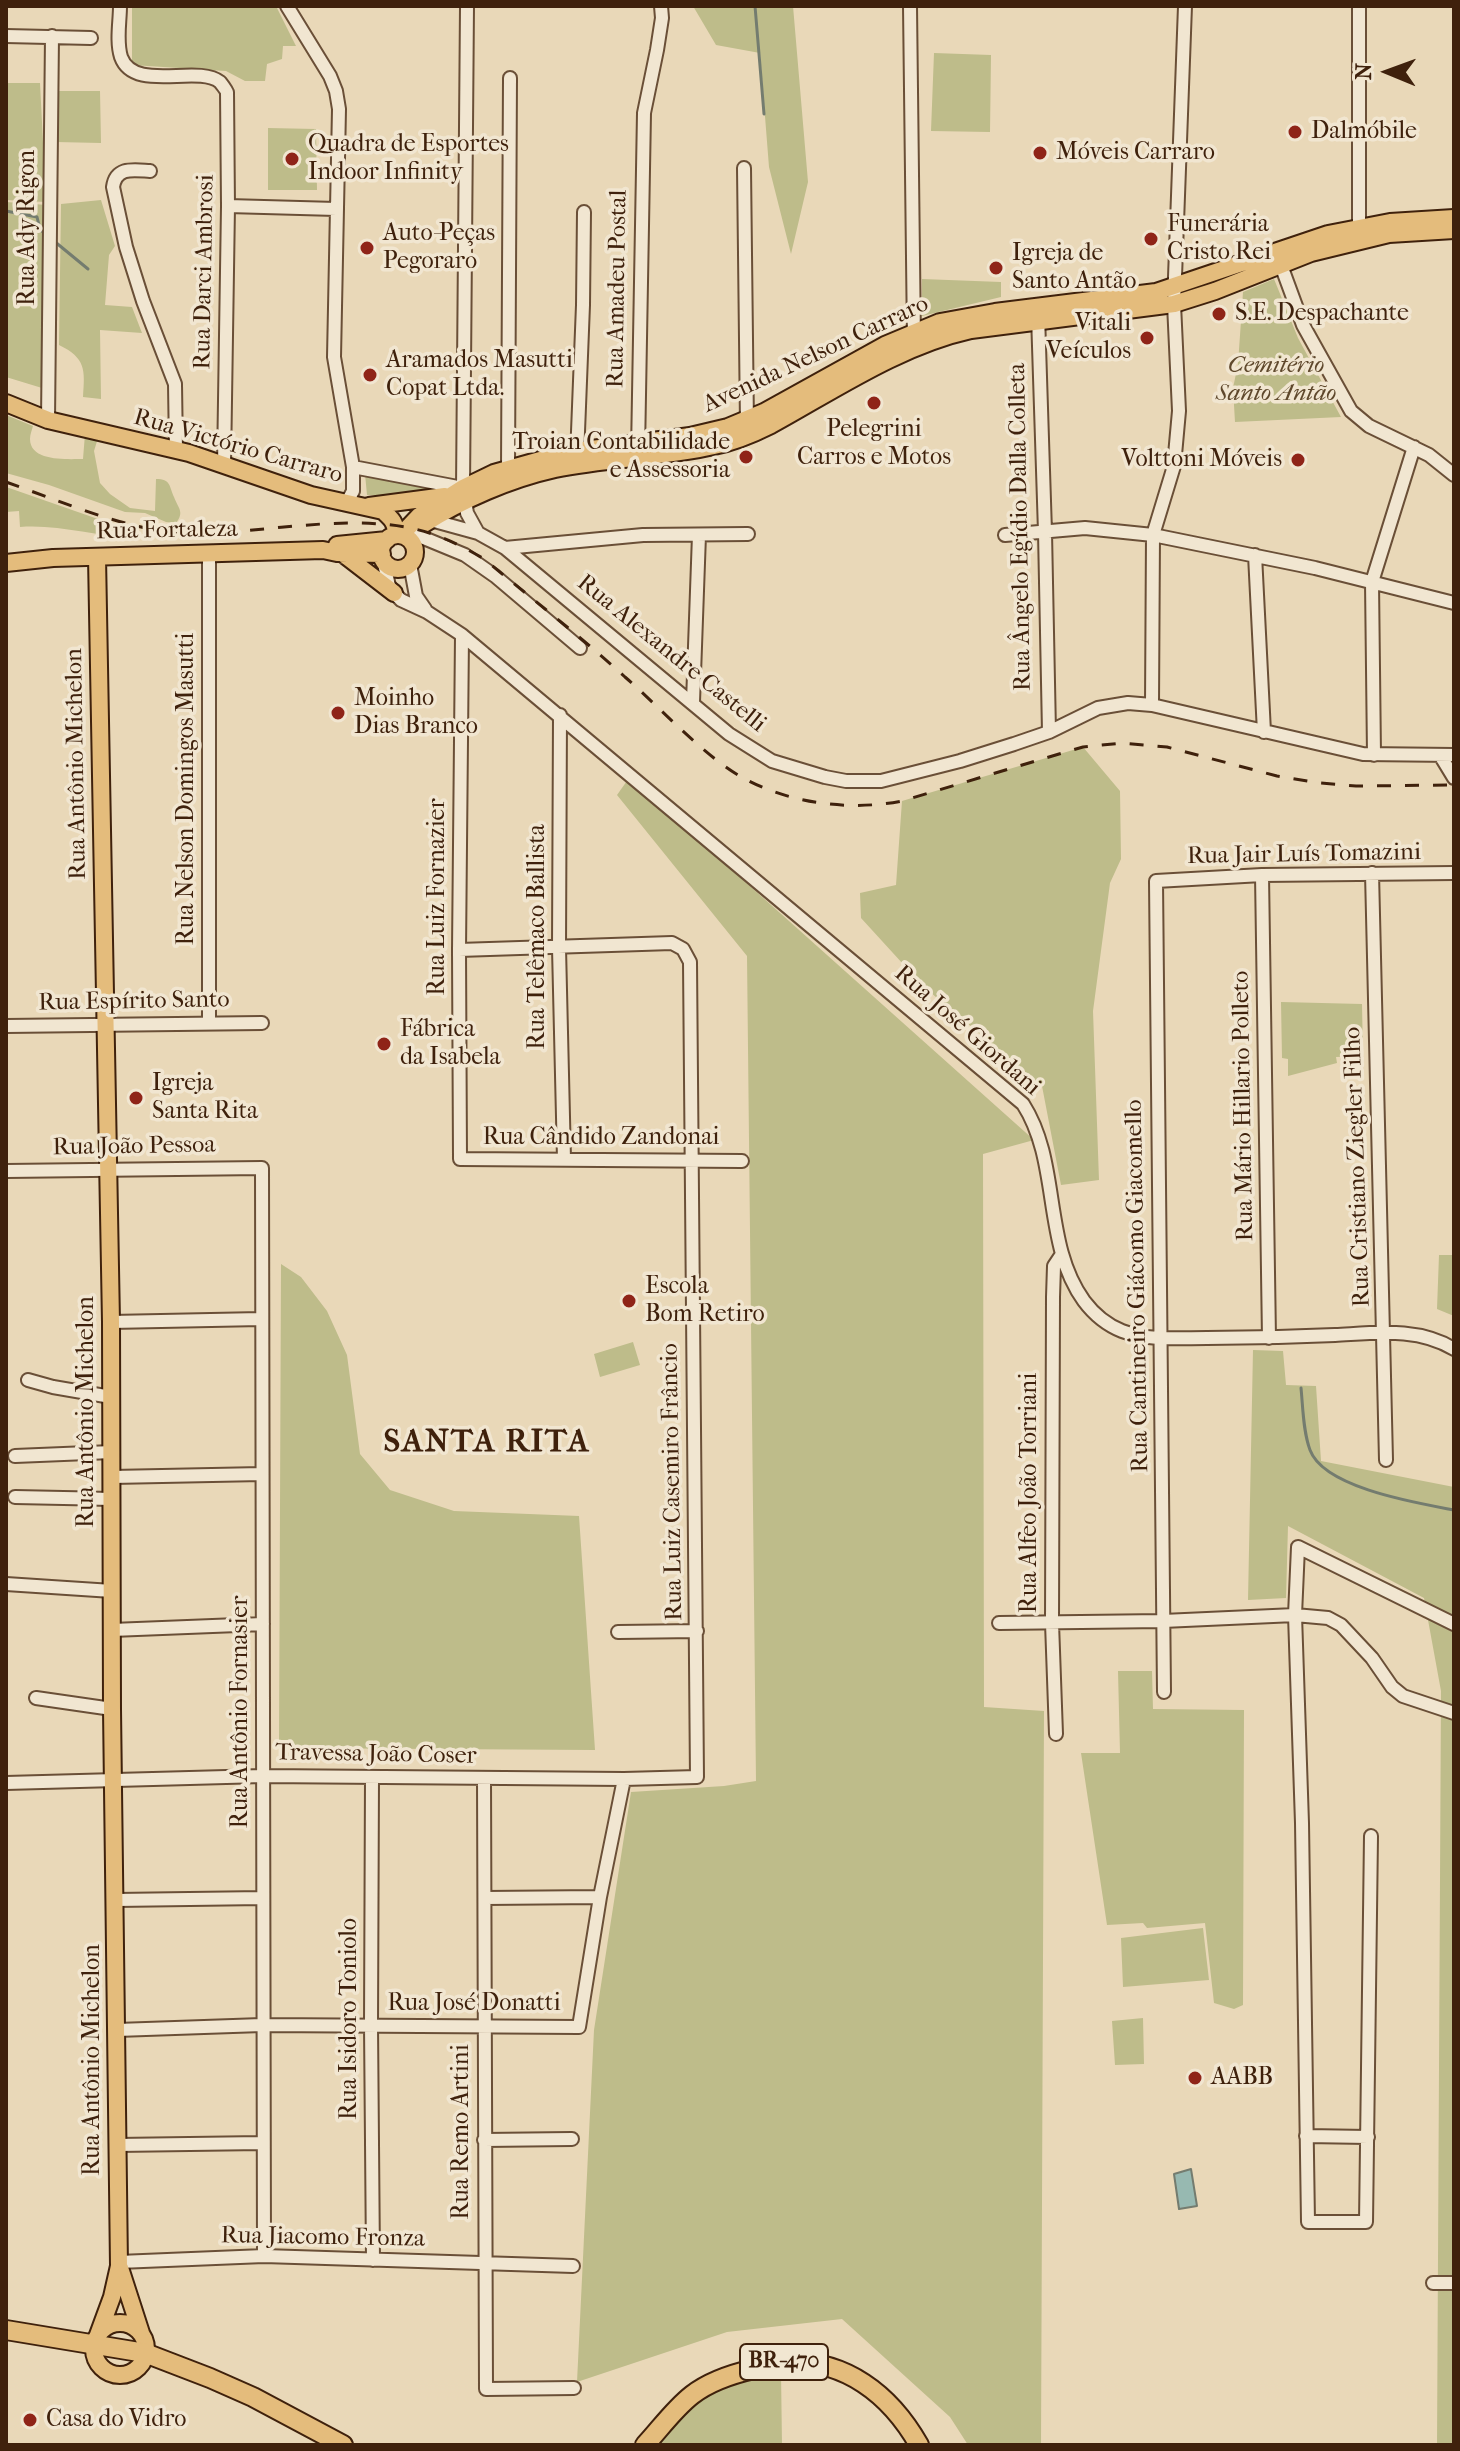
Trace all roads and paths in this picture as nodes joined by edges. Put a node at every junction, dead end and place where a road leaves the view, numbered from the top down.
1 (120, 6) edge
2 (287, 6) edge
3 (467, 6) edge
4 (661, 6) edge
5 (910, 6) edge
6 (1185, 6) edge
7 (1359, 6) edge
8 (6, 36) edge
9 (52, 36) junction
10 (91, 38) dead end
11 (510, 78) dead end
12 (744, 168) dead end
13 (150, 171) dead end
14 (228, 206) junction
15 (336, 209) junction
16 (584, 212) dead end
17 (1454, 218) edge
18 (1429, 226) junction
19 (1454, 230) edge
20 (1358, 234) junction
21 (1278, 257) junction
22 (1175, 295) junction
23 (1037, 315) junction
24 (914, 340) junction
25 (6, 403) edge
26 (48, 420) junction
27 (747, 428) junction
28 (1414, 447) junction
29 (176, 450) junction
30 (638, 451) junction
31 (577, 458) junction
32 (224, 465) junction
33 (353, 467) junction
34 (508, 468) junction
35 (1454, 475) edge
36 (460, 495) junction
37 (346, 504) junction
38 (367, 506) junction
39 (425, 518) junction
40 (1045, 532) junction
41 (478, 533) junction
42 (748, 534) dead end
43 (699, 535) junction
44 (1005, 535) dead end
45 (1153, 535) junction
46 (396, 542) junction
47 (505, 548) junction
48 (335, 552) junction
49 (209, 555) junction
50 (1255, 555) junction
51 (97, 557) junction
52 (6, 563) edge
53 (410, 564) junction
54 (1372, 582) junction
55 (394, 593) junction
56 (1454, 603) edge
57 (427, 612) junction
58 (462, 635) junction
59 (580, 648) dead end
60 (693, 702) junction
61 (1152, 705) junction
62 (560, 715) junction
63 (1049, 732) junction
64 (1264, 732) junction
65 (1374, 755) junction
66 (1447, 755) edge
67 (1454, 778) edge
68 (1372, 873) junction
69 (1454, 873) edge
70 (1262, 875) junction
71 (1156, 881) joint
72 (559, 948) junction
73 (459, 950) junction
74 (209, 1023) junction
75 (262, 1023) dead end
76 (106, 1024) junction
77 (6, 1026) edge
78 (460, 1159) joint
79 (564, 1159) junction
80 (692, 1161) junction
81 (742, 1161) dead end
82 (262, 1168) joint
83 (107, 1169) junction
84 (6, 1171) edge
85 (1062, 1254) junction
86 (261, 1319) junction
87 (111, 1322) junction
88 (1384, 1332) junction
89 (1161, 1338) junction
90 (1269, 1338) junction
91 (1454, 1349) edge
92 (28, 1380) dead end
93 (111, 1397) junction
94 (112, 1452) junction
95 (15, 1456) dead end
96 (1386, 1460) dead end
97 (262, 1474) junction
98 (112, 1477) junction
99 (15, 1497) dead end
100 (112, 1499) junction
101 (6, 1584) edge
102 (112, 1591) junction
103 (1295, 1615) junction
104 (1163, 1621) junction
105 (999, 1623) dead end
106 (1052, 1623) junction
107 (263, 1624) junction
108 (1454, 1624) edge
109 (112, 1630) junction
110 (697, 1631) junction
111 (618, 1632) dead end
112 (1164, 1692) dead end
113 (36, 1698) dead end
114 (112, 1709) junction
115 (1454, 1713) edge
116 (1056, 1734) dead end
117 (263, 1776) junction
118 (697, 1777) joint
119 (372, 1778) junction
120 (484, 1778) junction
121 (114, 1779) junction
122 (624, 1779) junction
123 (6, 1783) edge
124 (1371, 1836) dead end
125 (600, 1897) junction
126 (263, 1898) junction
127 (485, 1898) junction
128 (116, 1900) junction
129 (262, 2025) junction
130 (371, 2025) junction
131 (484, 2026) junction
132 (117, 2030) junction
133 (1306, 2136) junction
134 (1368, 2137) junction
135 (572, 2139) dead end
136 (484, 2140) junction
137 (262, 2143) junction
138 (117, 2145) junction
139 (264, 2256) junction
140 (373, 2260) junction
141 (485, 2262) junction
142 (119, 2264) junction
143 (573, 2266) dead end
144 (1433, 2283) dead end
145 (1454, 2283) edge
146 (6, 2330) edge
147 (96, 2340) junction
148 (144, 2344) junction
149 (574, 2388) dead end
150 (343, 2445) edge
151 (645, 2445) edge
152 (919, 2445) edge

1 - 14 street, Rua Darci Ambrosi
2 - 15 street
3 - 36 street
4 - 30 street, Rua Amadeu Postal
5 - 24 street
6 - 22 street
7 - 20 street
8 - 9 street
9 - 10 street
9 - 26 street, Rua Ady Rigon
11 - 34 street
12 - 27 street
13 - 29 street
14 - 15 street
14 - 32 street, Rua Darci Ambrosi
15 - 33 street
16 - 31 street
17 - 18 main road, Avenida Nelson Carraro
18 - 19 main road, Avenida Nelson Carraro
18 - 20 main road, Avenida Nelson Carraro
20 - 21 main road, Avenida Nelson Carraro
21 - 22 main road, Avenida Nelson Carraro
21 - 28 street
22 - 23 main road, Avenida Nelson Carraro
22 - 45 street
23 - 24 main road, Avenida Nelson Carraro
23 - 40 street, Rua Ângelo Egídio Dalla Colleta
24 - 27 main road, Avenida Nelson Carraro
25 - 26 main road, Rua Victório Carraro
26 - 29 main road, Rua Victório Carraro
27 - 30 main road, Avenida Nelson Carraro
28 - 35 street
28 - 54 street
29 - 32 main road, Rua Victório Carraro
30 - 31 main road, Avenida Nelson Carraro
31 - 34 main road, Avenida Nelson Carraro
31 - 36 main road, Avenida Nelson Carraro
32 - 37 main road, Rua Victório Carraro
33 - 36 street
33 - 37 street
34 - 36 main road, Avenida Nelson Carraro
36 - 38 main road
36 - 39 main road, Avenida Nelson Carraro
36 - 41 street
37 - 38 main road, Rua Victório Carraro
38 - 46 main road, Rua Victório Carraro
39 - 41 street, Rua Alexandre Castelli
39 - 46 main road, Avenida Nelson Carraro
40 - 44 street
40 - 45 street
40 - 63 street, Rua Ângelo Egídio Dalla Colleta
41 - 47 street, Rua Alexandre Castelli
42 - 43 street
43 - 47 street
43 - 60 street
45 - 50 street
45 - 61 street
46 - 48 main road, Rua Fortaleza
46 - 53 main road
46 - 53 main road, Rua Fortaleza
46 - 55 street
46 - 59 street
47 - 60 street, Rua Alexandre Castelli
48 - 49 main road, Rua Fortaleza
48 - 55 main road
49 - 51 main road, Rua Fortaleza
49 - 74 street, Rua Nelson Domingos Masutti
50 - 54 street
50 - 64 street
51 - 52 main road, Rua Fortaleza
51 - 76 main road, Rua Antônio Michelon
53 - 57 street
54 - 56 street
54 - 65 street
55 - 57 street, Rua José Giordani
57 - 58 street, Rua José Giordani
58 - 62 street, Rua José Giordani
58 - 73 street, Rua Luiz Fornazier
60 - 63 street, Rua Alexandre Castelli
61 - 63 street, Rua Alexandre Castelli
61 - 64 street, Rua Alexandre Castelli
62 - 72 street, Rua Telêmaco Ballista
62 - 85 street, Rua José Giordani
64 - 65 street, Rua Alexandre Castelli
65 - 66 street, Rua Alexandre Castelli
66 - 67 street
68 - 69 street, Rua Jair Luís Tomazini
68 - 70 street, Rua Jair Luís Tomazini
68 - 88 street, Rua Cristiano Ziegler Filho
70 - 71 street, Rua Jair Luís Tomazini
70 - 90 street, Rua Mário Hillario Polleto
71 - 89 street, Rua Cantineiro Giácomo Giacomello
72 - 73 street
72 - 79 street, Rua Telêmaco Ballista
72 - 80 street, Rua Luiz Casemiro Frâncio
73 - 78 street, Rua Luiz Fornazier
74 - 75 street, Rua Espírito Santo
74 - 76 street, Rua Espírito Santo
76 - 77 street, Rua Espírito Santo
76 - 83 main road, Rua Antônio Michelon
78 - 79 street, Rua Cândido Zandonai
79 - 80 street, Rua Cândido Zandonai
80 - 81 street, Rua Cândido Zandonai
80 - 110 street, Rua Luiz Casemiro Frâncio
82 - 83 street, Rua João Pessoa
82 - 86 street, Rua Antônio Fornasier
83 - 84 street, Rua João Pessoa
83 - 87 main road, Rua Antônio Michelon
85 - 89 street, Rua José Giordani
85 - 106 street, Rua Alfeo João Torriani
86 - 87 street
86 - 97 street, Rua Antônio Fornasier
87 - 93 main road, Rua Antônio Michelon
88 - 90 street, Rua José Giordani
88 - 91 street, Rua José Giordani
88 - 96 street, Rua Cristiano Ziegler Filho
89 - 90 street, Rua José Giordani
89 - 104 street, Rua Cantineiro Giácomo Giacomello
92 - 93 street
93 - 94 main road, Rua Antônio Michelon
94 - 95 street
94 - 98 main road, Rua Antônio Michelon
97 - 98 street
97 - 107 street, Rua Antônio Fornasier
98 - 100 main road, Rua Antônio Michelon
99 - 100 street
100 - 102 main road, Rua Antônio Michelon
101 - 102 street
102 - 109 main road, Rua Antônio Michelon
103 - 104 street
103 - 108 street
103 - 115 street
103 - 133 street
104 - 106 street
104 - 112 street, Rua Cantineiro Giácomo Giacomello
105 - 106 street
106 - 116 street, Rua Alfeo João Torriani
107 - 109 street
107 - 117 street, Rua Antônio Fornasier
109 - 114 main road, Rua Antônio Michelon
110 - 111 street
110 - 118 street, Rua Luiz Casemiro Frâncio
113 - 114 street
114 - 121 main road, Rua Antônio Michelon
117 - 119 street, Travessa João Coser
117 - 121 street, Travessa João Coser
117 - 126 street, Rua Antônio Fornasier
118 - 122 street, Travessa João Coser
119 - 120 street, Travessa João Coser
119 - 130 street, Rua Isidoro Toniolo
120 - 122 street, Travessa João Coser
120 - 127 street, Rua Remo Artini
121 - 123 street, Travessa João Coser
121 - 128 main road, Rua Antônio Michelon
122 - 125 street, Rua José Donatti
124 - 134 street
125 - 127 street
125 - 131 street, Rua José Donatti
126 - 128 street
126 - 129 street, Rua Antônio Fornasier
127 - 131 street, Rua Remo Artini
128 - 132 main road, Rua Antônio Michelon
129 - 130 street, Rua José Donatti
129 - 132 street, Rua José Donatti
129 - 137 street, Rua Antônio Fornasier
130 - 131 street, Rua José Donatti
130 - 140 street, Rua Isidoro Toniolo
131 - 136 street, Rua Remo Artini
132 - 138 main road, Rua Antônio Michelon
133 - 134 street
133 - 134 street
135 - 136 street
136 - 141 street, Rua Remo Artini
137 - 138 street
137 - 139 street, Rua Antônio Fornasier
138 - 142 main road, Rua Antônio Michelon
139 - 140 street, Rua Jiacomo Fronza
139 - 142 street, Rua Jiacomo Fronza
140 - 141 street, Rua Jiacomo Fronza
141 - 143 street, Rua Jiacomo Fronza
141 - 149 street, Rua Remo Artini
142 - 147 main road
142 - 148 main road
144 - 145 street
146 - 147 highway
147 - 148 highway
147 - 148 main road
147 - 148 main road
148 - 150 highway
151 - 152 highway, BR-470

